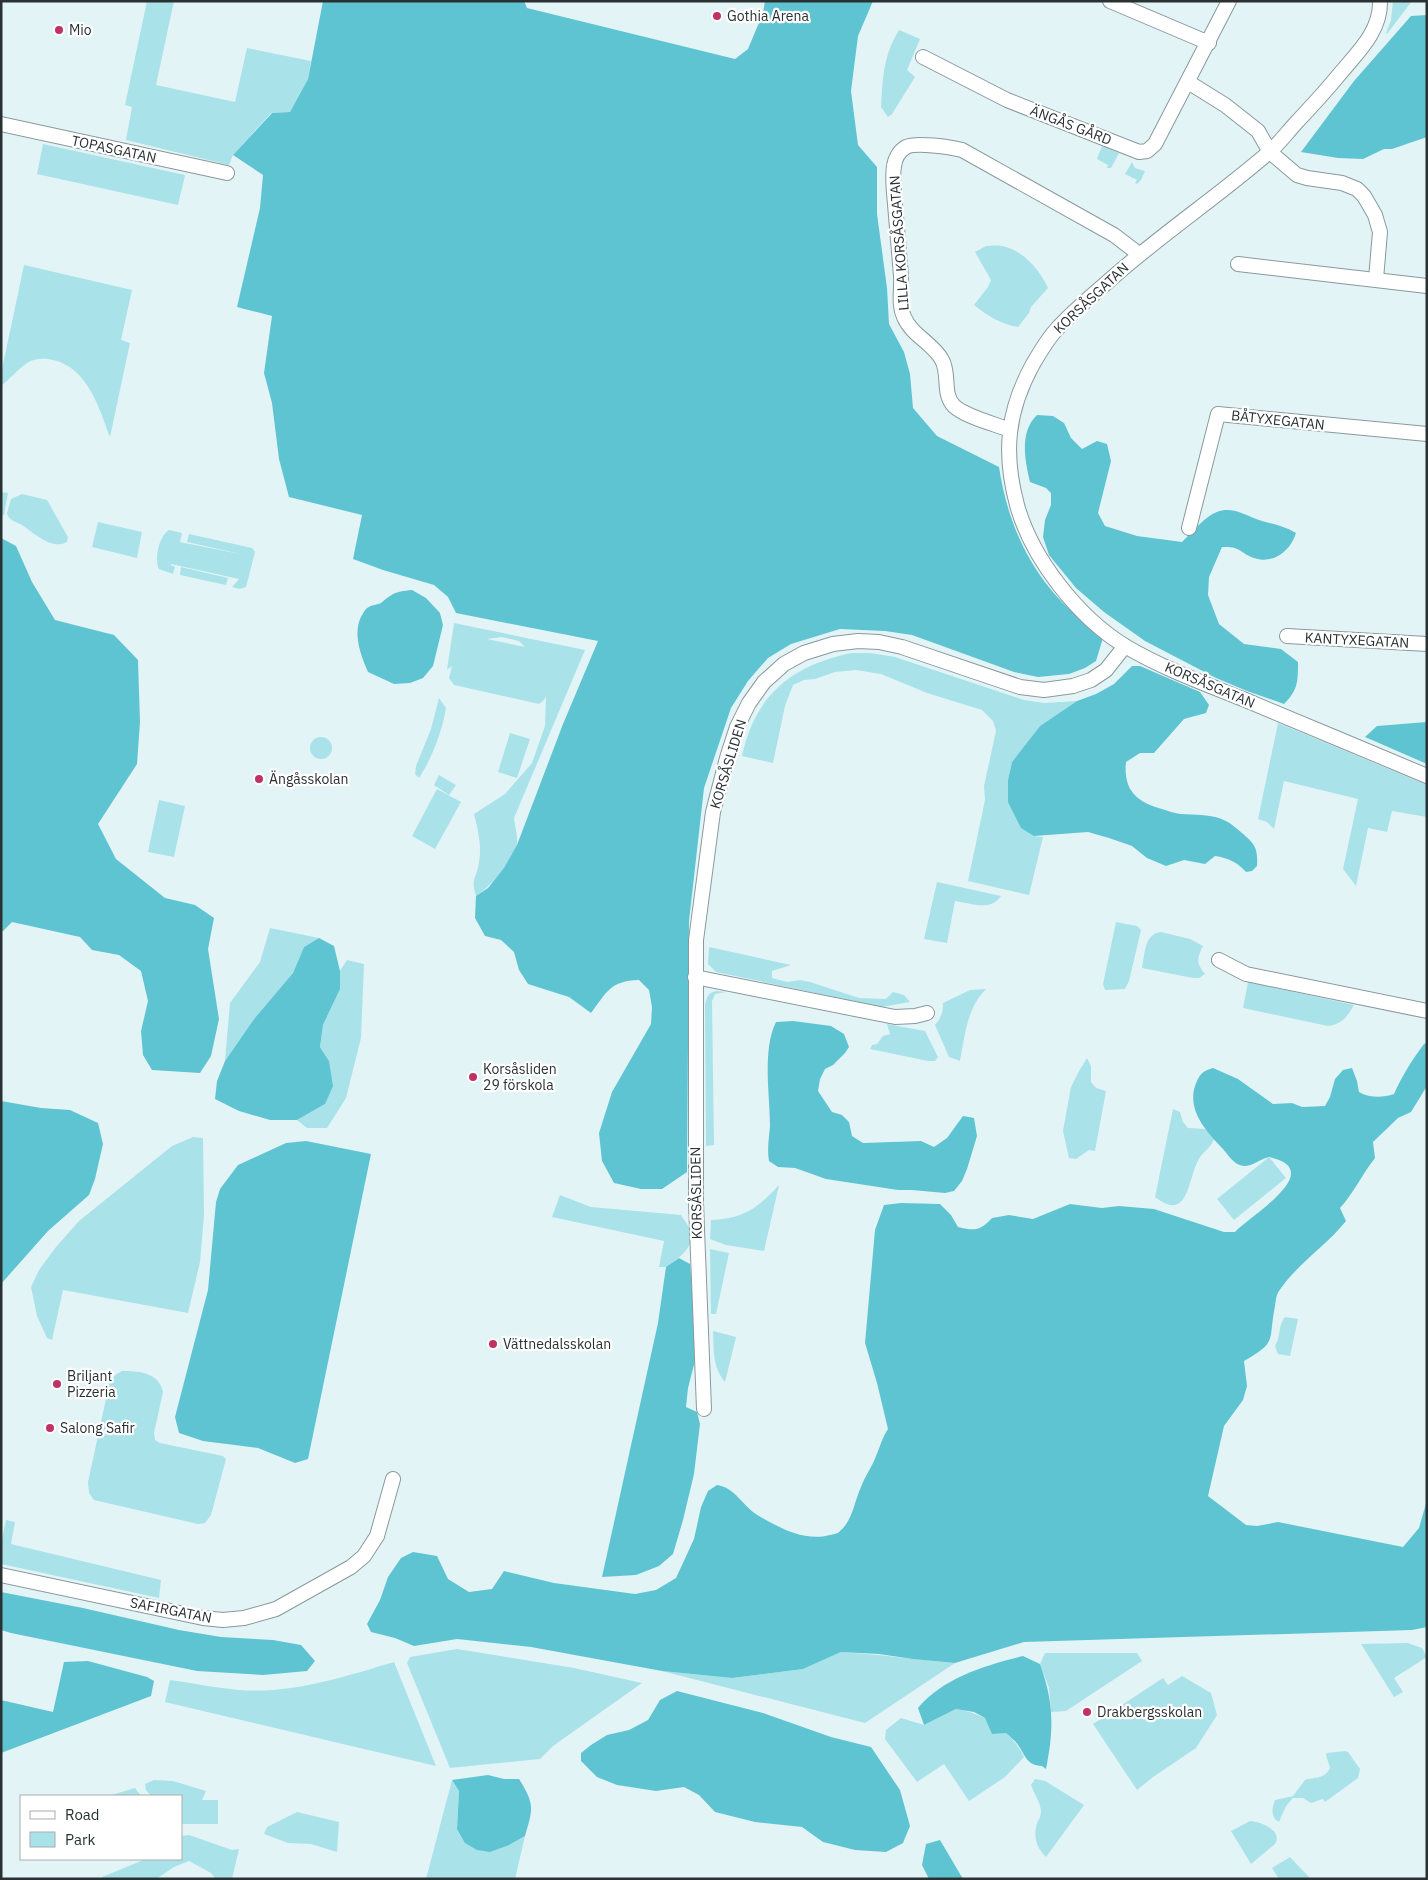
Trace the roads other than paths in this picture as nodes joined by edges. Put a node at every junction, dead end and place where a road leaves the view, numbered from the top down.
1 (1110, 1) edge
2 (1229, 1) edge
3 (1380, 1) edge
4 (1208, 43) junction
5 (923, 58) dead end
6 (1188, 82) junction
7 (1, 124) edge
8 (1270, 152) junction
9 (227, 173) dead end
10 (1139, 254) junction
11 (1238, 264) dead end
12 (1376, 279) junction
13 (1427, 286) edge
14 (1010, 430) junction
15 (1427, 434) edge
16 (1189, 528) dead end
17 (1287, 636) dead end
18 (1427, 644) edge
19 (1125, 646) junction
20 (1427, 776) edge
21 (1219, 960) dead end
22 (696, 977) junction
23 (1427, 1011) edge
24 (927, 1013) dead end
25 (704, 1409) dead end
26 (393, 1479) dead end
27 (1, 1575) edge

1 - 4 street
2 - 4 street, ÄNGÅS GÅRD
3 - 8 street, KORSÅSGATAN
4 - 6 street, ÄNGÅS GÅRD
5 - 6 street, ÄNGÅS GÅRD
6 - 8 street
7 - 9 street, TOPASGATAN
8 - 10 street, KORSÅSGATAN
8 - 12 street
10 - 14 street, KORSÅSGATAN
10 - 14 street, LILLA KORSÅSGATAN
11 - 12 street
12 - 13 street
14 - 19 street, KORSÅSGATAN
15 - 16 street, BÅTYXEGATAN
17 - 18 street, KANTYXEGATAN
19 - 20 street, KORSÅSGATAN
19 - 22 street, KORSÅSLIDEN
21 - 23 street
22 - 24 street
22 - 25 street, KORSÅSLIDEN
26 - 27 street, SAFIRGATAN

